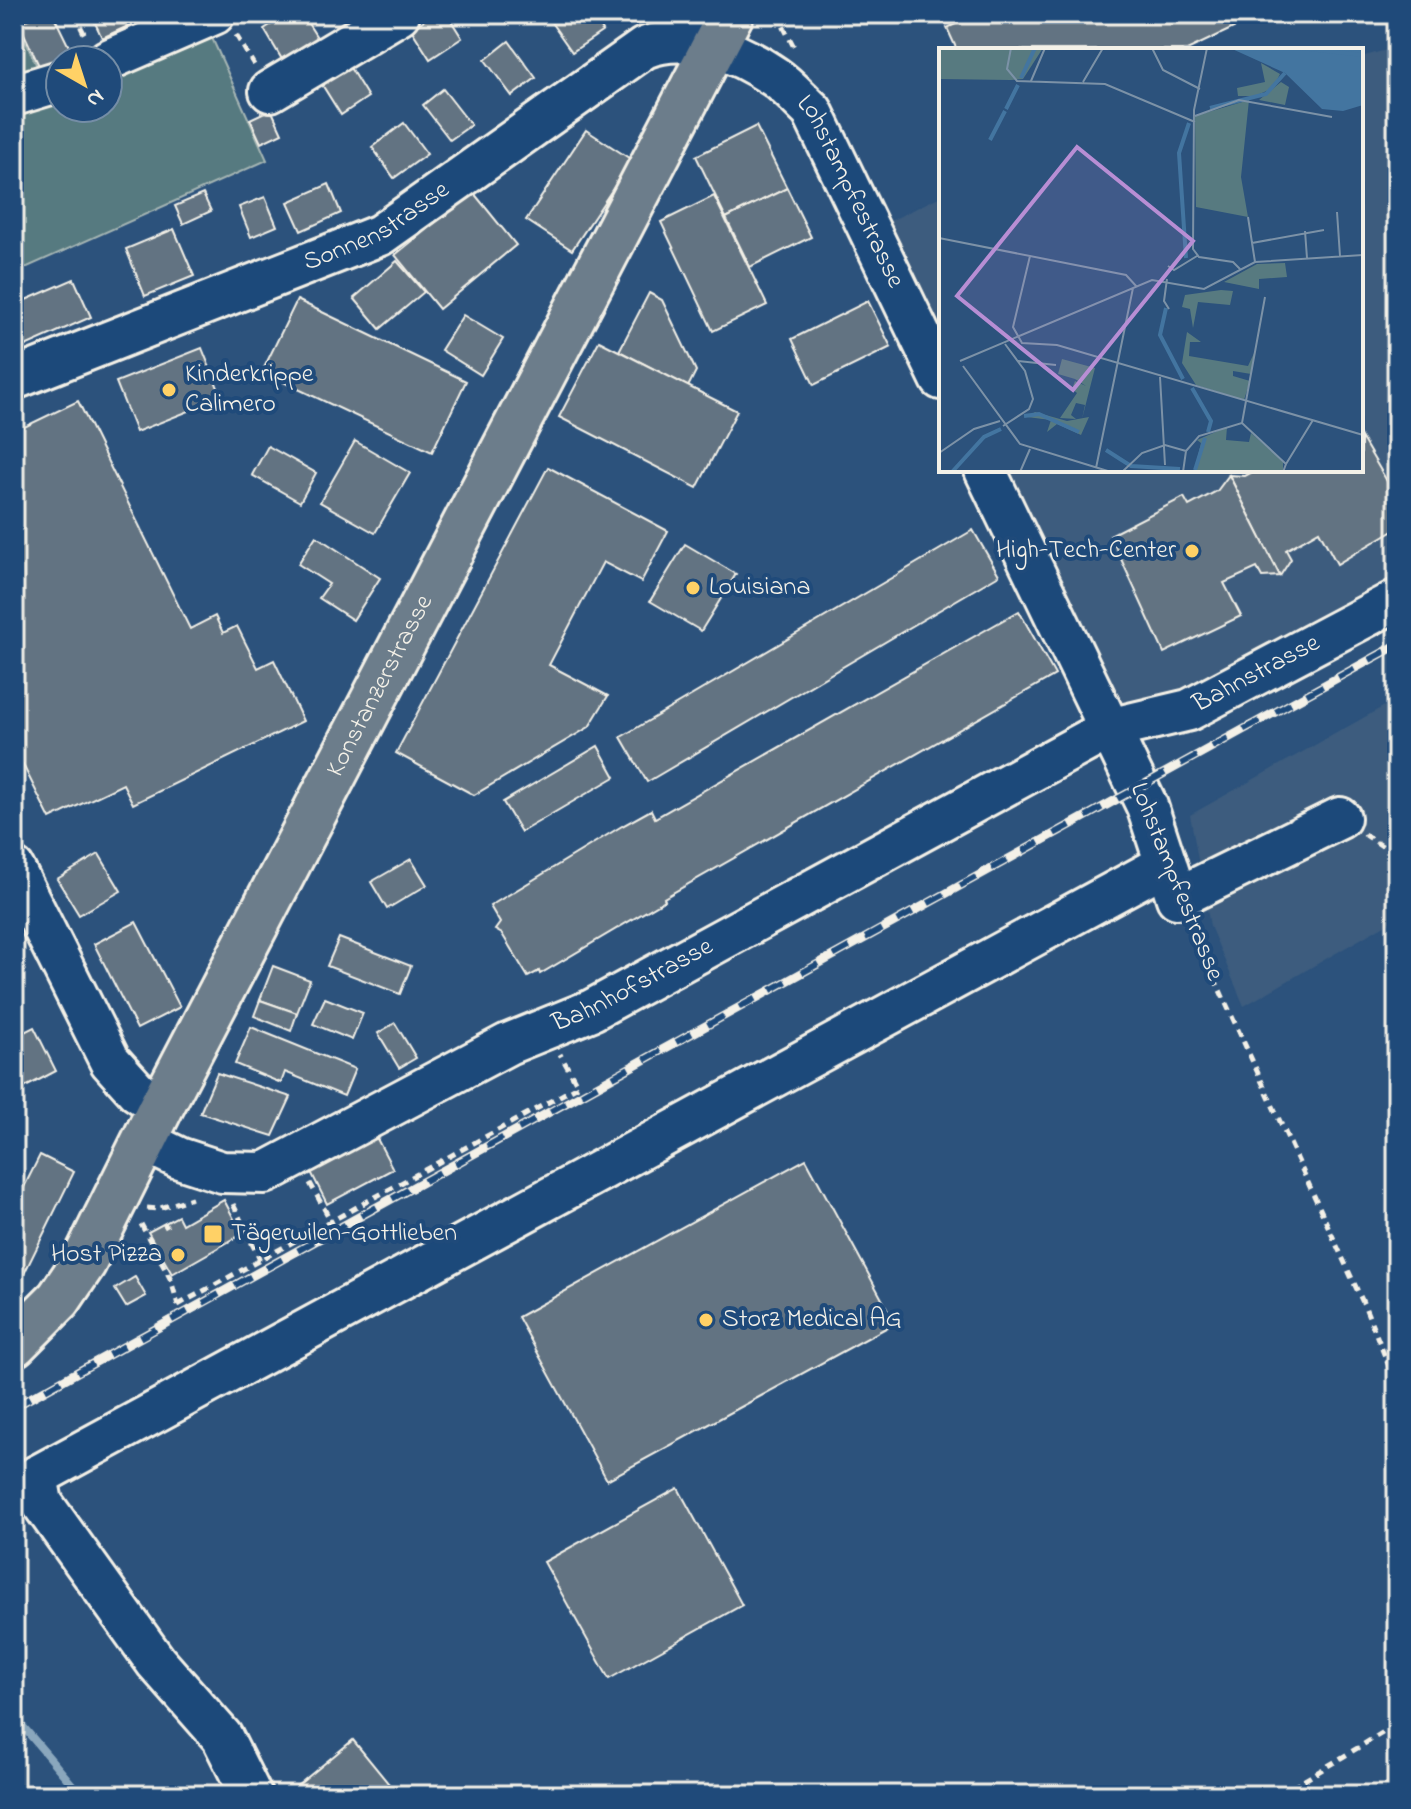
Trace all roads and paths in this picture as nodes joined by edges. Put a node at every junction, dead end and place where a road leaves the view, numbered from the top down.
1 (74, 14) edge
2 (214, 14) edge
3 (399, 14) edge
4 (723, 30) edge
5 (93, 44) edge
6 (122, 44) edge
7 (44, 86) edge
8 (273, 89) dead end
9 (14, 95) edge
10 (939, 375) edge
11 (14, 379) edge
12 (986, 472) edge
13 (1397, 600) edge
14 (1109, 729) junction
15 (1340, 818) dead end
16 (14, 869) edge
17 (1171, 881) junction
18 (547, 1029) junction
19 (152, 1124) junction
20 (197, 1196) dead end
21 (228, 1199) dead end
22 (146, 1207) dead end
23 (138, 1220) dead end
24 (260, 1262) junction
25 (14, 1344) edge
26 (1397, 1386) edge
27 (26, 1470) edge
28 (1397, 1724) edge
29 (251, 1795) edge
30 (1280, 1795) edge

1 - 5 path
2 - 6 street
3 - 8 street
4 - 10 street, Lohstampfestrasse
4 - 11 street, Sonnenstrasse
4 - 19 main road, Konstanzerstrasse
7 - 9 street
12 - 14 street, Lohstampfestrasse
13 - 14 street, Bahnstrasse
14 - 17 street, Lohstampfestrasse
14 - 18 street, Bahnhofstrasse
15 - 17 street
16 - 19 street, Bahnhofstrasse
17 - 26 path, Lohstampfestrasse
17 - 27 street
18 - 19 street, Bahnhofstrasse
18 - 24 path
19 - 25 main road, Konstanzerstrasse
20 - 22 path
21 - 24 path
23 - 24 path
27 - 29 street
28 - 30 path

